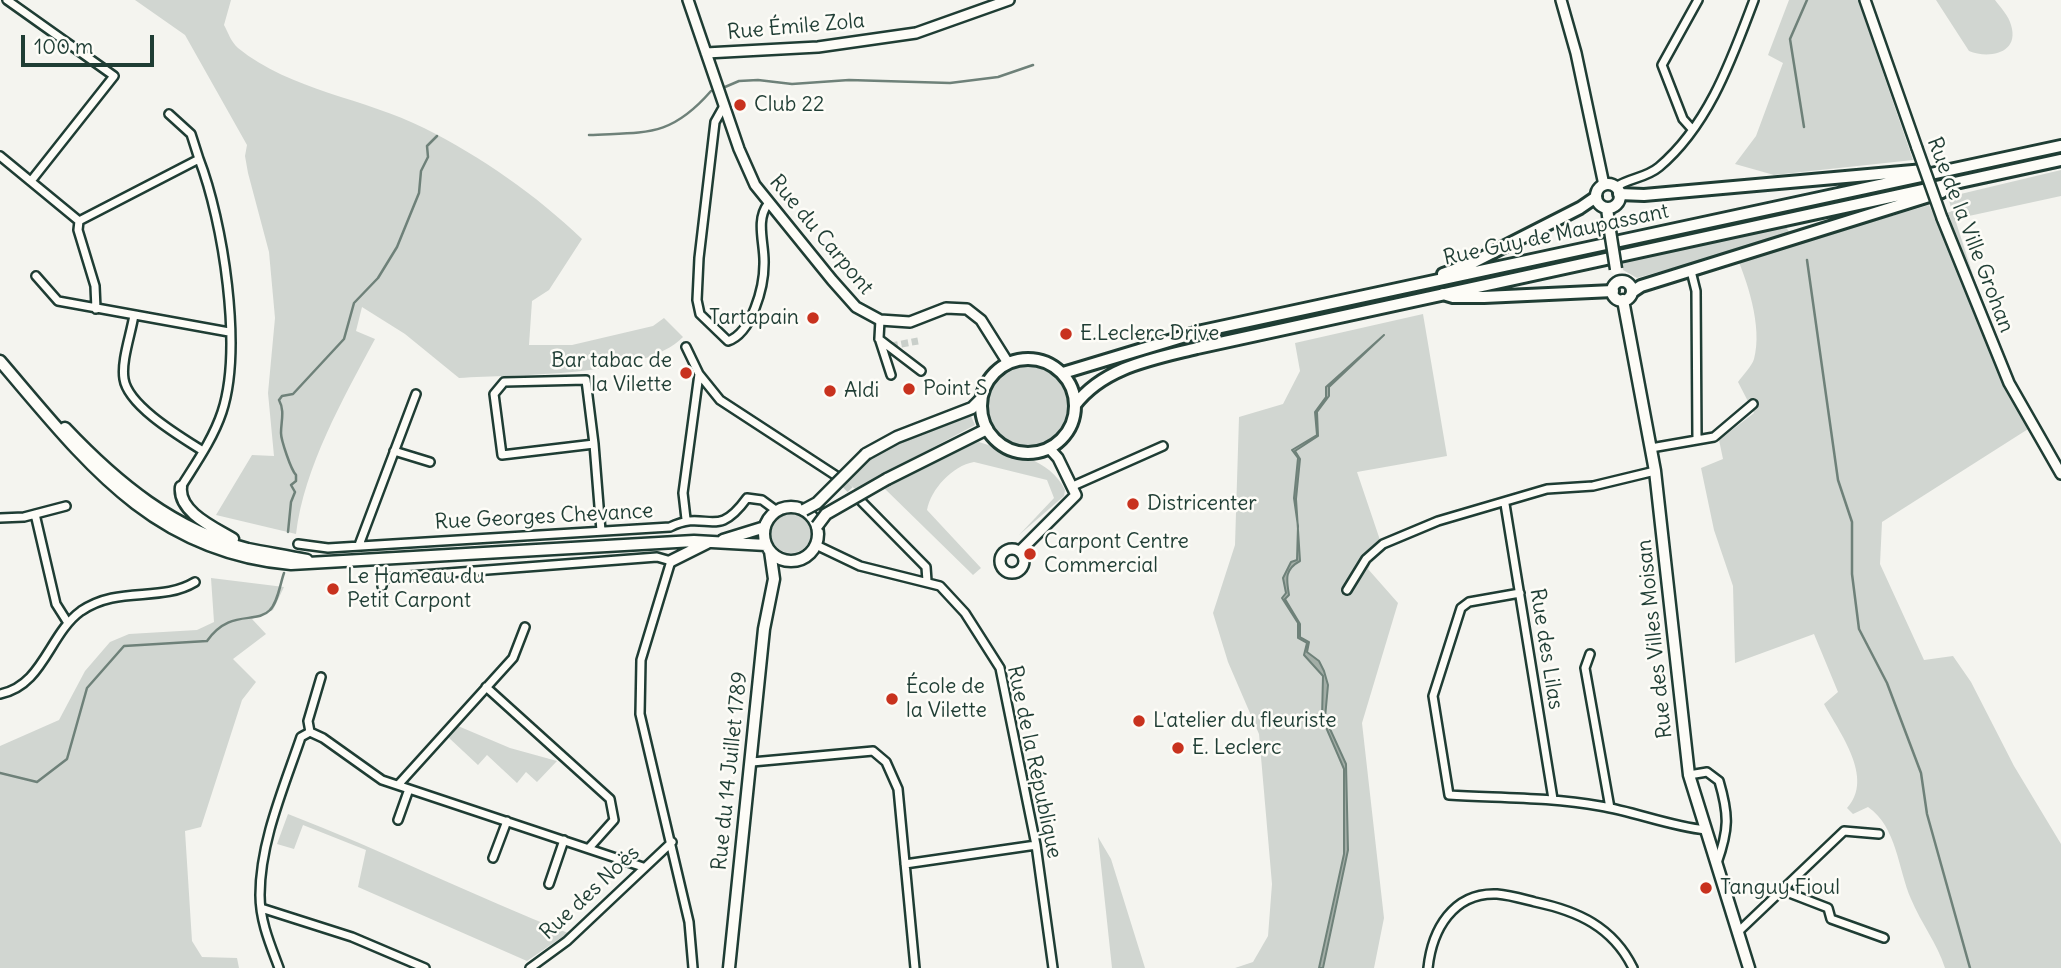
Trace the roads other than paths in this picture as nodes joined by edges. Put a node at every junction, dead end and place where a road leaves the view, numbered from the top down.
1 (7, 0) edge
2 (688, 0) edge
3 (1009, 0) edge
4 (1561, 0) edge
5 (1698, 0) edge
6 (1754, 0) edge
7 (1865, 0) edge
8 (706, 53) junction
9 (724, 106) junction
10 (169, 114) dead end
11 (1692, 129) junction
12 (2061, 146) edge
13 (0, 156) edge
14 (199, 159) junction
15 (2061, 160) edge
16 (1965, 166) junction
17 (2006, 171) junction
18 (30, 181) junction
19 (1604, 185) junction
20 (1617, 191) junction
21 (1596, 197) junction
22 (768, 204) junction
23 (1607, 208) junction
24 (79, 221) junction
25 (1691, 271) junction
26 (36, 276) dead end
27 (1616, 286) junction
28 (1396, 290) junction
29 (1632, 292) junction
30 (1441, 293) junction
31 (1623, 300) junction
32 (96, 309) junction
33 (134, 316) junction
34 (880, 320) junction
35 (229, 332) junction
36 (879, 338) junction
37 (686, 347) dead end
38 (0, 354) edge
39 (0, 361) edge
40 (1008, 363) junction
41 (921, 371) dead end
42 (1063, 373) junction
43 (699, 374) junction
44 (891, 375) dead end
45 (416, 394) dead end
46 (981, 399) junction
47 (1753, 404) dead end
48 (1075, 405) junction
49 (987, 429) junction
50 (1697, 438) junction
51 (594, 444) junction
52 (1163, 446) dead end
53 (1049, 448) junction
54 (1651, 448) junction
55 (203, 451) junction
56 (394, 451) junction
57 (430, 462) dead end
58 (1654, 471) junction
59 (2061, 474) edge
60 (838, 477) tunnel mouth
61 (1073, 486) junction
62 (181, 487) joint
63 (861, 501) tunnel mouth
64 (1505, 504) junction
65 (66, 506) dead end
66 (804, 510) junction
67 (777, 511) junction
68 (35, 514) junction
69 (0, 518) edge
70 (686, 519) junction
71 (817, 526) junction
72 (765, 527) junction
73 (601, 531) junction
74 (711, 541) junction
75 (723, 541) junction
76 (298, 544) dead end
77 (359, 545) junction
78 (816, 545) junction
79 (768, 548) junction
80 (248, 549) junction
81 (1020, 551) dead end
82 (290, 560) junction
83 (671, 561) junction
84 (791, 561) junction
85 (774, 579) junction
86 (927, 581) junction
87 (195, 582) dead end
88 (382, 586) dead end
89 (1347, 590) dead end
90 (1520, 593) junction
91 (68, 623) junction
92 (525, 626) dead end
93 (1590, 654) dead end
94 (321, 677) dead end
95 (486, 687) junction
96 (0, 694) edge
97 (310, 732) junction
98 (752, 762) junction
99 (1689, 775) junction
100 (397, 785) junction
101 (409, 789) junction
102 (1553, 799) junction
103 (1610, 808) junction
104 (398, 820) dead end
105 (508, 821) junction
106 (1706, 830) junction
107 (1879, 834) dead end
108 (564, 840) junction
109 (672, 842) junction
110 (1036, 845) junction
111 (589, 848) junction
112 (493, 858) dead end
113 (905, 864) junction
114 (1717, 865) junction
115 (643, 867) junction
116 (549, 884) dead end
117 (1784, 891) junction
118 (261, 908) junction
119 (1738, 932) junction
120 (1884, 938) dead end
121 (279, 968) edge
122 (425, 968) edge
123 (530, 968) edge
124 (693, 968) edge
125 (729, 968) edge
126 (915, 968) edge
127 (1053, 968) edge
128 (1428, 968) edge
129 (1633, 968) edge
130 (1749, 968) edge

1 - 18 street
2 - 8 street, Rue du Carpont
3 - 8 street, Rue Émile Zola
4 - 19 street
5 - 11 street
6 - 11 street
7 - 59 street, Rue de la Ville Grohan, bridge
8 - 9 street, Rue du Carpont
9 - 22 street, Rue du Carpont
9 - 22 street
10 - 14 street
11 - 20 street
12 - 16 main road, Rue Guy de Maupassant
13 - 18 street
14 - 24 street
14 - 35 street
15 - 17 main road, Rue Guy de Maupassant
16 - 20 main road
16 - 28 main road, Rue Guy de Maupassant
17 - 25 main road
17 - 30 main road, Rue Guy de Maupassant
18 - 24 street
19 - 20 main road
19 - 21 main road
20 - 23 main road
21 - 23 main road
21 - 28 main road
22 - 34 street, Rue du Carpont
23 - 27 main road, bridge
24 - 32 street
25 - 29 main road
25 - 50 street
26 - 32 street
27 - 29 main road
27 - 30 main road
27 - 31 main road
28 - 42 main road, Rue Guy de Maupassant
29 - 31 main road
30 - 48 main road, Rue Guy de Maupassant
31 - 54 main road, Rue des Villes Moisan
32 - 33 street
33 - 35 street
33 - 55 street
34 - 36 street
34 - 40 street, Rue du Carpont
35 - 55 street
36 - 41 street
36 - 44 street
37 - 43 street
38 - 80 main road
39 - 82 main road
40 - 42 main road
40 - 46 main road
42 - 48 main road
43 - 60 street
43 - 70 street
45 - 56 street
46 - 49 main road
46 - 66 main road, bridge
47 - 50 street
48 - 53 main road
49 - 53 main road
49 - 71 main road, bridge
50 - 54 street
51 - 51 street
51 - 73 street
52 - 61 street
53 - 61 street
54 - 58 main road, Rue des Villes Moisan
55 - 62 street
56 - 57 street
56 - 77 street
58 - 64 street
58 - 99 main road, Rue des Villes Moisan
61 - 81 street
62 - 80 main road
63 - 86 street
64 - 89 street
64 - 90 street, Rue des Lilas
65 - 68 street
66 - 67 main road
66 - 71 main road
67 - 70 street, Rue Georges Chevance
67 - 72 main road
68 - 69 street
68 - 91 street
70 - 73 street, Rue Georges Chevance
71 - 78 main road
72 - 75 main road
72 - 79 main road
73 - 77 street, Rue Georges Chevance
74 - 75 main road
74 - 82 main road
74 - 83 main road
75 - 79 main road
76 - 77 street, Rue Georges Chevance
78 - 84 main road
78 - 86 street, Rue de la République
79 - 84 main road
79 - 85 main road, Rue du 14 Juillet 1789
80 - 82 main road
83 - 88 street
83 - 109 street
84 - 85 main road
85 - 98 main road, Rue du 14 Juillet 1789
86 - 110 street, Rue de la République
87 - 91 street
90 - 102 street, Rue des Lilas
90 - 102 street
91 - 96 street
92 - 95 street
93 - 103 street
94 - 97 street
95 - 100 street
95 - 111 street
97 - 100 street
97 - 118 street
98 - 113 street
98 - 125 main road, Rue du 14 Juillet 1789
99 - 106 main road, Rue des Villes Moisan
99 - 114 street
100 - 101 street
101 - 104 street
101 - 105 street
102 - 103 street
103 - 106 street
105 - 108 street
105 - 112 street
106 - 114 main road, Rue des Villes Moisan
107 - 117 street
108 - 111 street
108 - 116 street
109 - 115 street, Rue des Noës
109 - 124 street
110 - 113 street
110 - 127 street, Rue de la République
111 - 115 street
113 - 126 street
114 - 119 main road, Rue des Villes Moisan
115 - 123 street, Rue des Noës
117 - 119 street
117 - 120 street
118 - 121 street
118 - 122 street
119 - 130 main road, Rue des Villes Moisan
128 - 129 street

